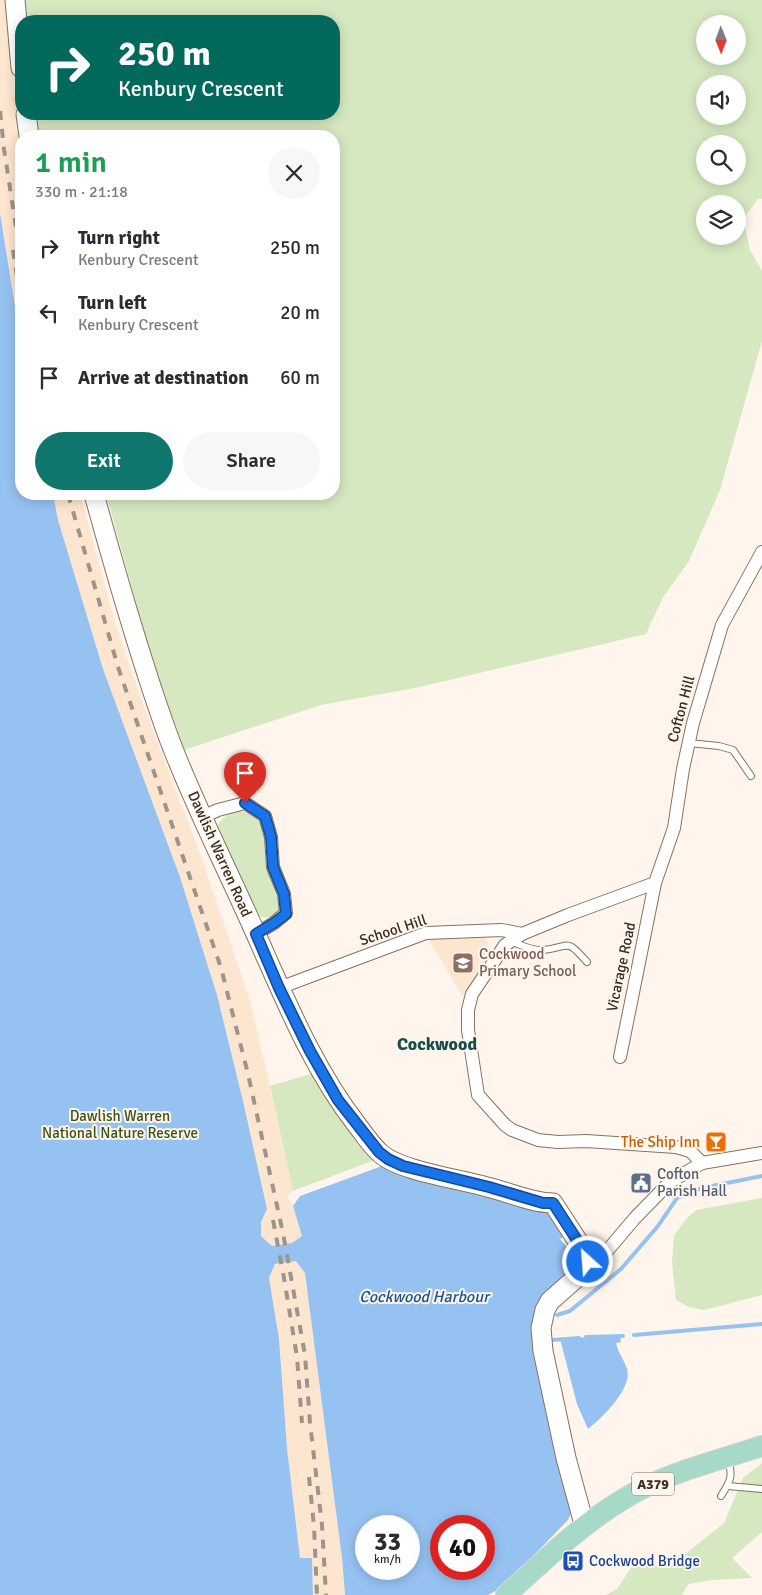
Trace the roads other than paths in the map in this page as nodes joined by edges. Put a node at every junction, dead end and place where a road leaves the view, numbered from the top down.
1 (15, 0) edge
2 (16, 15) edge
3 (96, 500) edge
4 (762, 552) edge
5 (689, 743) junction
6 (751, 776) dead end
7 (202, 817) junction
8 (655, 883) junction
9 (256, 934) junction
10 (522, 934) junction
11 (511, 941) junction
12 (587, 962) dead end
13 (279, 988) junction
14 (620, 1058) dead end
15 (762, 1153) edge
16 (702, 1163) junction
17 (588, 1262) junction
18 (762, 1446) edge
19 (728, 1457) junction
20 (728, 1486) junction
21 (762, 1489) edge
22 (721, 1496) dead end
23 (584, 1524) junction
24 (506, 1595) edge

1 - 2 street
3 - 7 street, Dawlish Warren Road
4 - 5 street, Cofton Hill
5 - 6 lane
5 - 8 street, Cofton Hill
7 - 9 street, Dawlish Warren Road
7 - 9 street
8 - 10 street
8 - 14 street, Vicarage Road
9 - 13 street, Dawlish Warren Road
10 - 11 street
10 - 13 street, School Hill
11 - 12 lane
11 - 16 street
13 - 17 street, Dawlish Warren Road
15 - 16 street
16 - 17 street
17 - 23 street
18 - 19 main road, A379
19 - 20 lane
19 - 23 main road, A379
20 - 21 lane
20 - 22 lane
23 - 24 main road, A379

